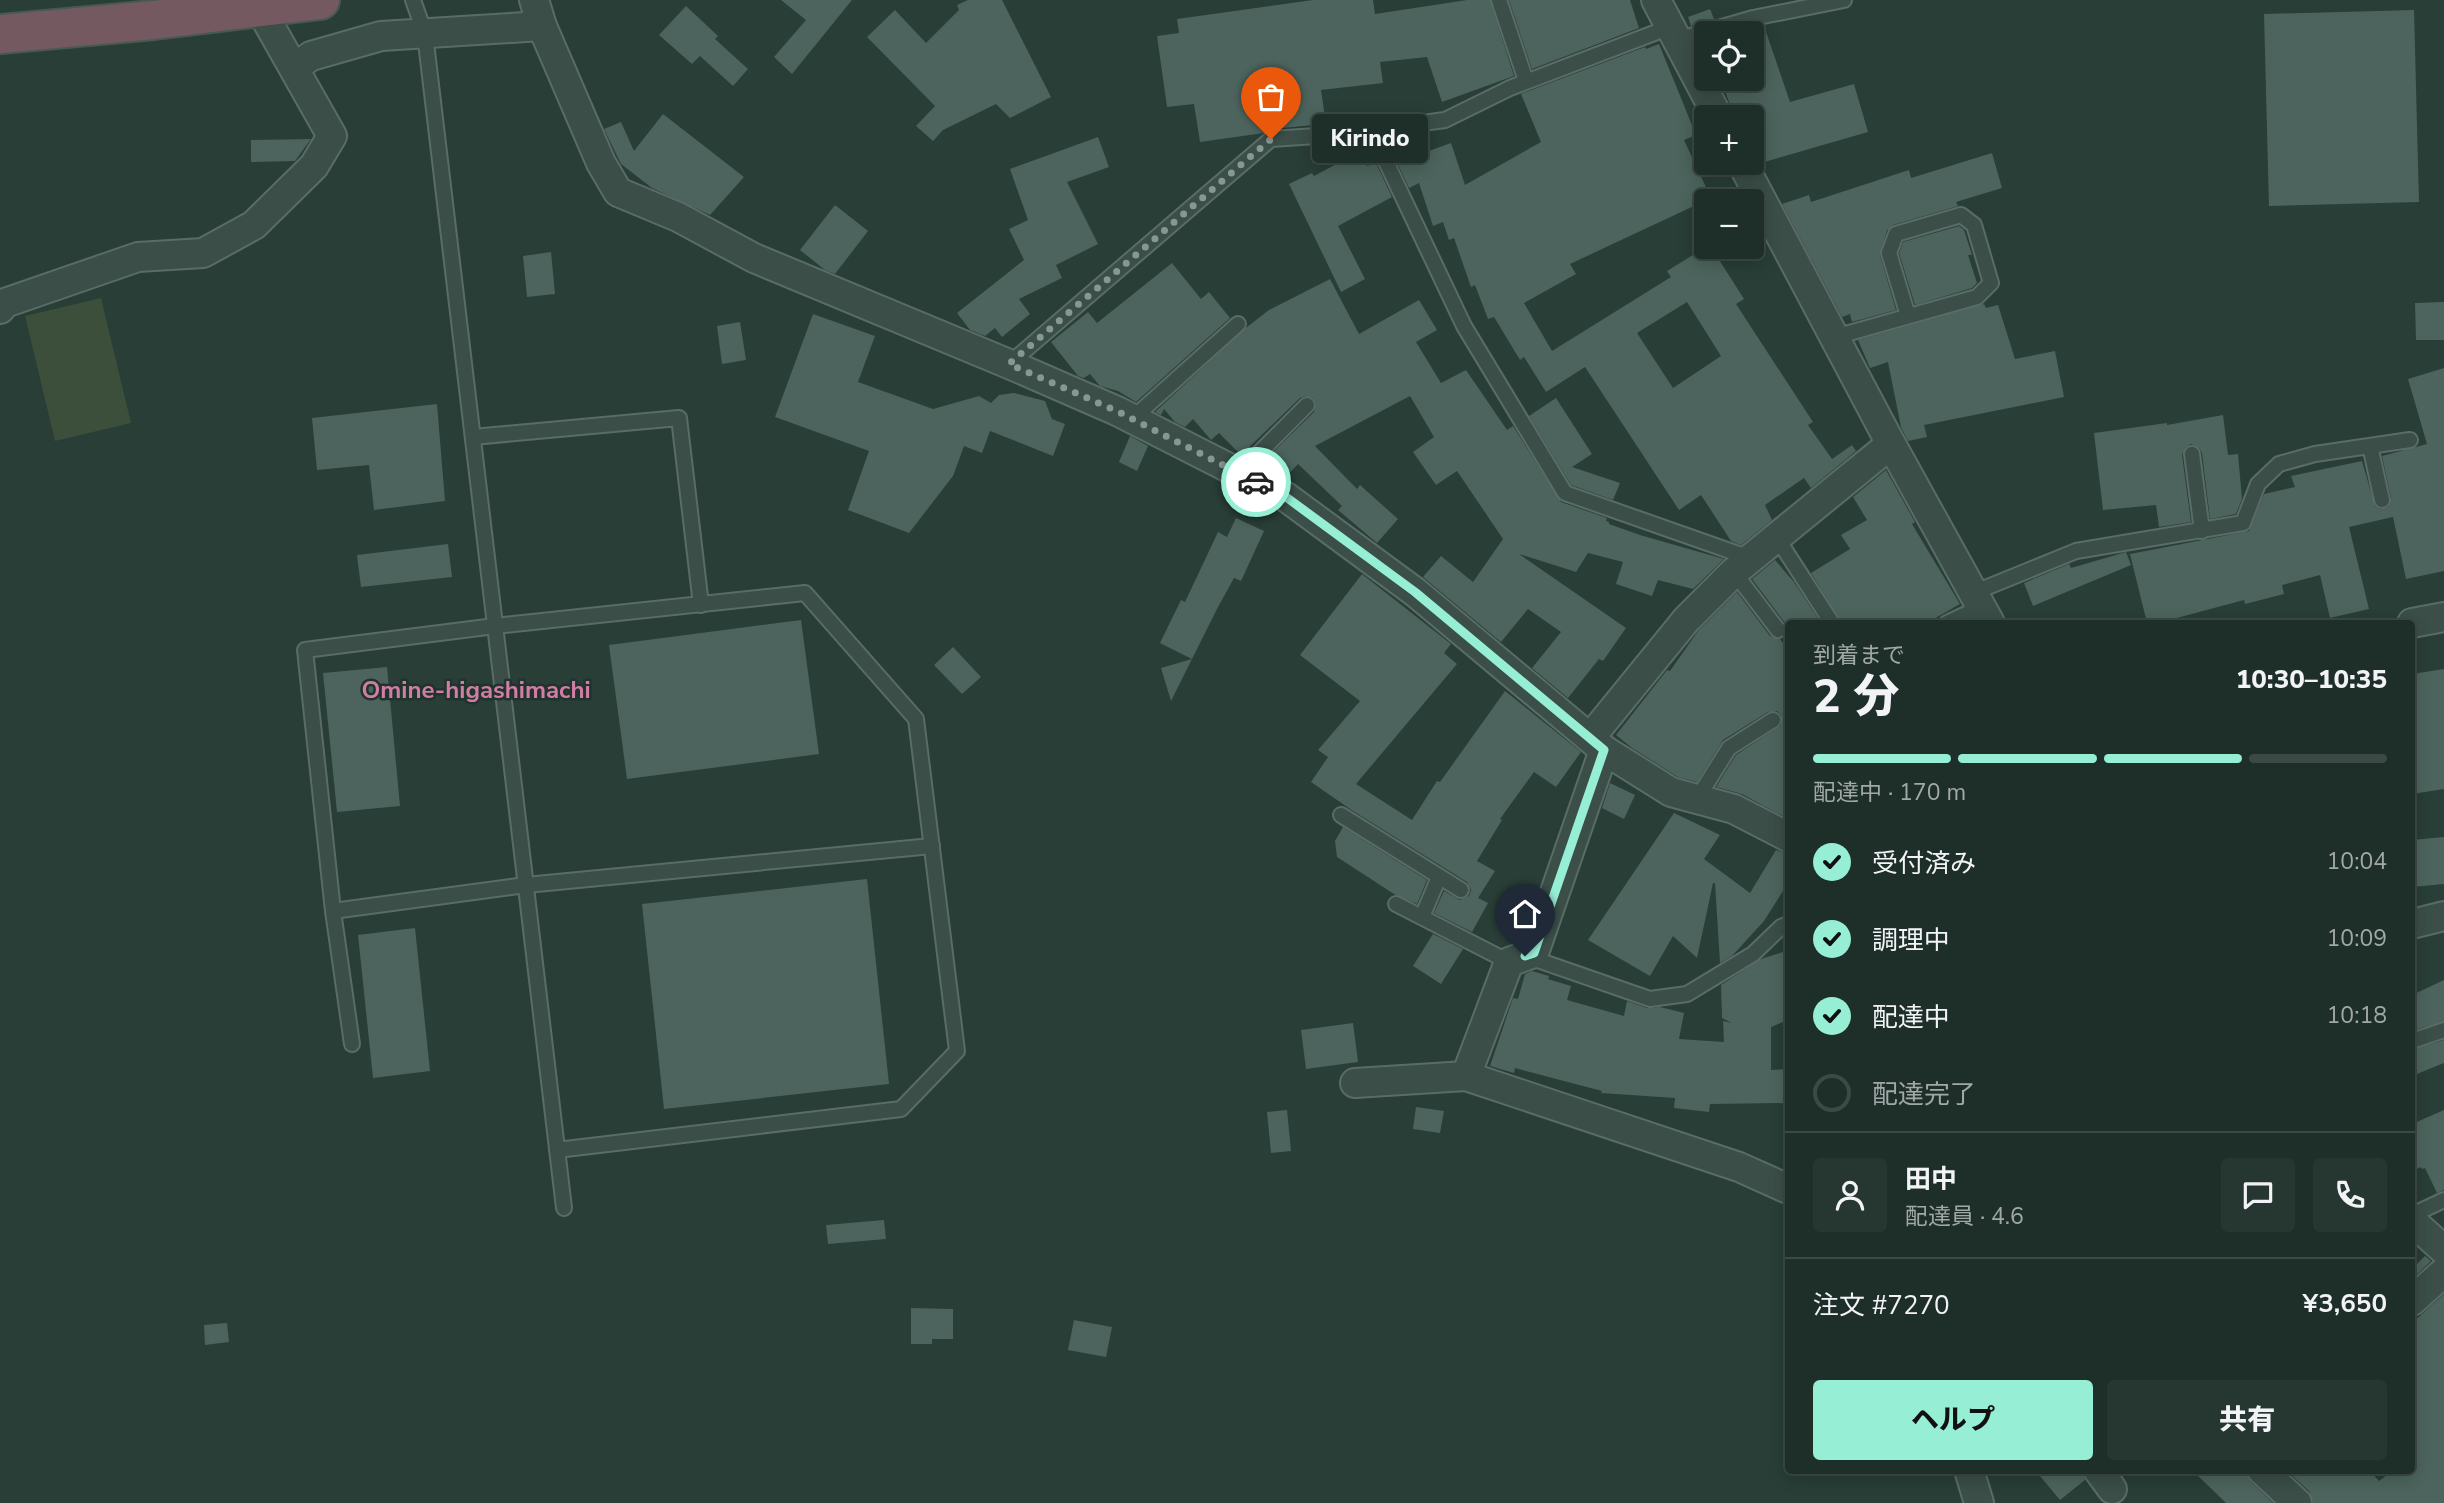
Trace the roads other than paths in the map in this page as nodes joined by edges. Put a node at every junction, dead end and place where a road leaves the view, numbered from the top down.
1 (320, 0) edge
2 (413, 0) edge
3 (1499, 0) edge
4 (1656, 0) edge
5 (1844, 0) edge
6 (259, 7) junction
7 (156, 10) edge
8 (538, 13) edge
9 (1673, 33) junction
10 (0, 34) edge
11 (425, 34) junction
12 (294, 68) junction
13 (1527, 81) junction
14 (1712, 105) edge
15 (1371, 130) junction
16 (1748, 175) edge
17 (0, 309) edge
18 (1908, 316) junction
19 (1238, 324) dead end
20 (1835, 337) junction
21 (1009, 364) junction
22 (1307, 405) dead end
23 (1132, 419) junction
24 (473, 436) junction
25 (2410, 440) dead end
26 (1891, 444) junction
27 (2370, 446) junction
28 (2192, 454) dead end
29 (1239, 473) junction
30 (2382, 499) dead end
31 (2202, 531) junction
32 (1777, 538) junction
33 (1742, 565) junction
34 (701, 605) junction
35 (1981, 607) edge
36 (2444, 617) edge
37 (1830, 620) edge
38 (1953, 620) edge
39 (2415, 622) edge
40 (495, 626) junction
41 (1777, 629) dead end
42 (1773, 720) dead end
43 (1597, 744) junction
44 (1697, 799) junction
45 (1341, 816) dead end
46 (1785, 835) edge
47 (932, 845) junction
48 (1439, 877) junction
49 (526, 885) junction
50 (1461, 890) dead end
51 (1396, 904) dead end
52 (333, 911) junction
53 (2444, 916) edge
54 (1422, 917) junction
55 (2415, 923) edge
56 (1785, 926) edge
57 (1517, 959) junction
58 (2444, 1031) edge
59 (2415, 1040) edge
60 (352, 1044) dead end
61 (1466, 1076) junction
62 (1355, 1083) dead end
63 (557, 1150) junction
64 (1785, 1188) edge
65 (2444, 1200) edge
66 (564, 1208) dead end
67 (2415, 1214) edge
68 (2415, 1224) edge
69 (2444, 1250) edge
70 (2444, 1272) edge
71 (2415, 1298) edge
72 (1970, 1474) edge
73 (2266, 1474) edge
74 (1979, 1503) edge
75 (2297, 1503) edge

1 - 6 highway
2 - 11 lane
3 - 13 lane
4 - 9 street
5 - 9 lane
6 - 7 highway
6 - 12 street
7 - 10 highway
8 - 11 street
8 - 21 street
9 - 13 lane
9 - 14 street
11 - 12 street
11 - 24 lane
12 - 17 street
13 - 15 lane
15 - 21 lane
15 - 33 lane
16 - 20 street
18 - 18 lane
18 - 20 lane
19 - 23 lane
20 - 26 street
21 - 23 street
22 - 29 lane
23 - 29 street
24 - 34 lane
24 - 40 lane
25 - 27 lane
26 - 32 street
26 - 35 street
27 - 30 lane
27 - 31 lane
28 - 31 lane
29 - 43 street
31 - 35 lane
32 - 33 street
32 - 37 lane
33 - 41 lane
33 - 43 street
34 - 40 lane
34 - 47 lane
35 - 38 lane
36 - 39 street
40 - 49 lane
40 - 52 lane
42 - 44 lane
43 - 44 street
43 - 57 street
44 - 46 street
45 - 48 lane
47 - 49 lane
47 - 63 lane
48 - 50 lane
48 - 54 lane
49 - 52 lane
49 - 63 lane
51 - 54 lane
52 - 60 lane
53 - 55 street
54 - 57 lane
56 - 57 lane
57 - 61 street
58 - 59 lane
61 - 62 street
61 - 64 street
63 - 66 lane
65 - 67 lane
68 - 69 street
70 - 71 street
72 - 74 street
73 - 75 street

